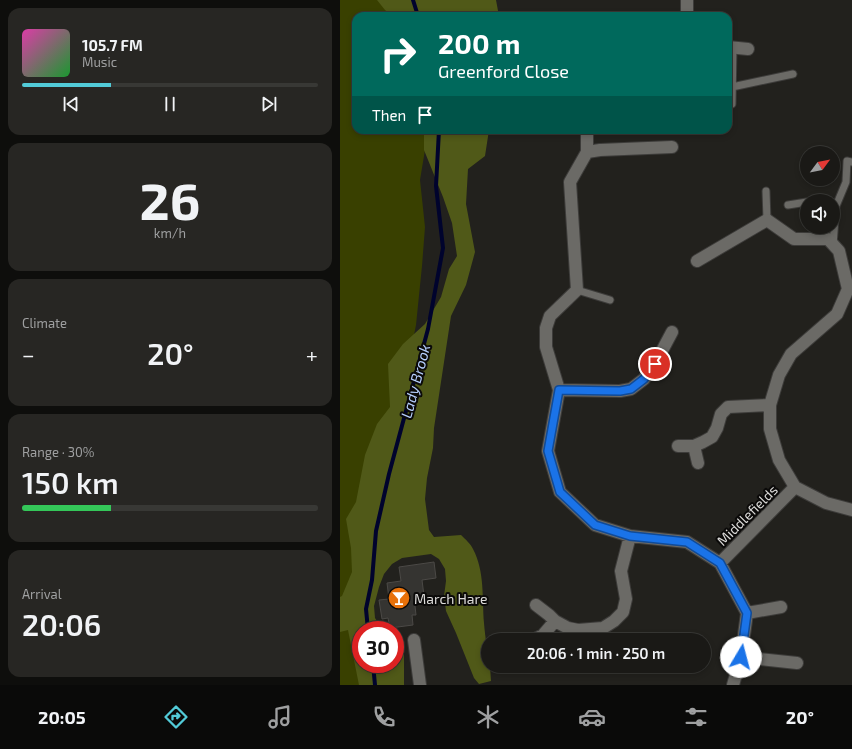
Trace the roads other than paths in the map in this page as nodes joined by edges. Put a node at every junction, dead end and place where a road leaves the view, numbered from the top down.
1 (687, 0) edge
2 (687, 12) edge
3 (732, 47) edge
4 (748, 49) dead end
5 (793, 74) dead end
6 (732, 87) joint
7 (732, 104) dead end
8 (587, 134) edge
9 (672, 147) dead end
10 (587, 152) junction
11 (852, 162) edge
12 (766, 191) dead end
13 (840, 194) edge
14 (800, 203) edge
15 (788, 205) dead end
16 (767, 220) junction
17 (833, 234) edge
18 (833, 245) junction
19 (697, 261) dead end
20 (850, 289) edge
21 (577, 290) junction
22 (610, 300) dead end
23 (672, 332) dead end
24 (559, 390) junction
25 (770, 405) junction
26 (678, 446) dead end
27 (694, 446) junction
28 (698, 463) dead end
29 (794, 488) junction
30 (852, 510) edge
31 (630, 536) junction
32 (720, 563) junction
33 (536, 606) dead end
34 (781, 607) dead end
35 (747, 613) junction
36 (555, 621) junction
37 (545, 633) edge
38 (414, 640) dead end
39 (741, 657) junction
40 (797, 663) dead end
41 (420, 685) edge
42 (733, 685) edge

1 - 2 street
3 - 4 street
5 - 6 lane
6 - 7 lane
8 - 10 street
9 - 10 street
10 - 21 street
11 - 13 lane
12 - 16 lane
14 - 15 lane
16 - 18 street
16 - 19 street
17 - 18 lane
18 - 20 street
20 - 25 street
21 - 22 lane
21 - 24 street
23 - 24 street
24 - 31 street
25 - 27 street
25 - 29 street
26 - 27 street
27 - 28 street
29 - 30 street
29 - 32 street, Middlefields
31 - 32 street
31 - 36 street
32 - 35 street
33 - 36 street
34 - 35 street
35 - 39 street
36 - 37 street
38 - 41 street
39 - 40 street
39 - 42 street

